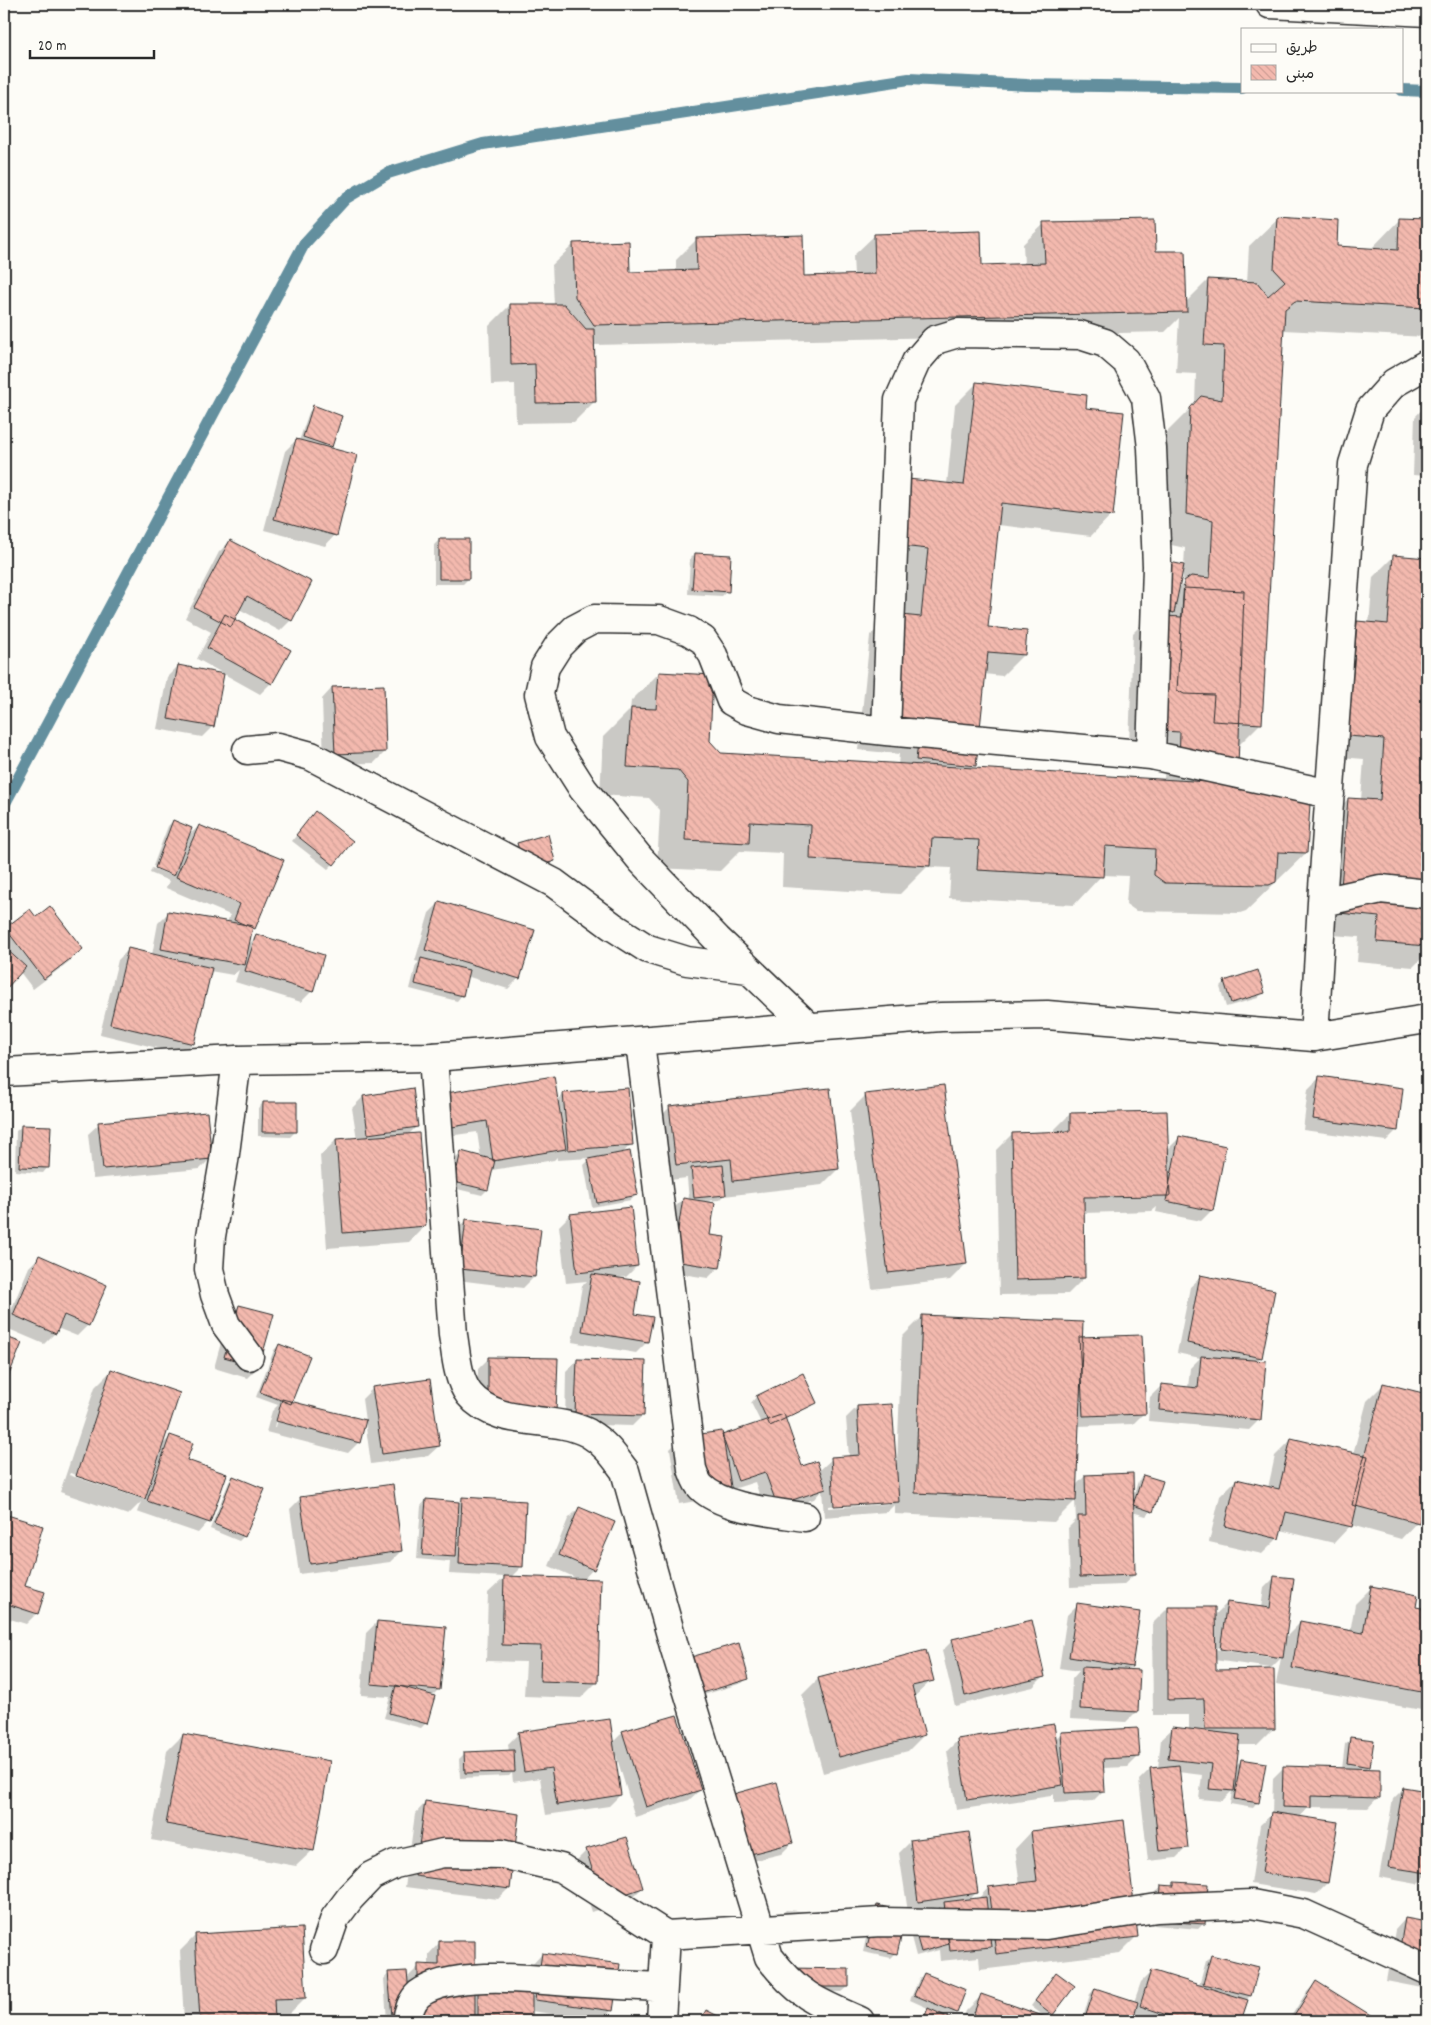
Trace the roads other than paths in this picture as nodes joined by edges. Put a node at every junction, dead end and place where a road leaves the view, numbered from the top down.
1 (1270, 4) edge
2 (1427, 12) edge
3 (1427, 364) edge
4 (886, 730) junction
5 (247, 750) dead end
6 (1151, 755) junction
7 (1330, 794) junction
8 (1427, 894) edge
9 (1322, 902) junction
10 (748, 968) junction
11 (1427, 1019) edge
12 (808, 1026) junction
13 (1314, 1038) junction
14 (640, 1042) junction
15 (433, 1057) junction
16 (238, 1060) junction
17 (4, 1072) edge
18 (249, 1356) dead end
19 (805, 1517) dead end
20 (760, 1930) junction
21 (666, 1935) junction
22 (324, 1950) dead end
23 (1427, 1970) edge
24 (662, 1987) junction
25 (407, 2021) edge
26 (661, 2021) edge
27 (860, 2021) edge

1 - 2 street
3 - 7 street
4 - 6 street
4 - 6 street
4 - 10 street
5 - 10 street
6 - 7 street
7 - 9 street
8 - 9 street
9 - 13 street
10 - 12 street
11 - 13 street
12 - 13 street
12 - 14 street
14 - 15 street
14 - 19 street
15 - 16 street
15 - 20 street
16 - 17 street
16 - 18 street
20 - 21 street
20 - 23 street
20 - 27 street
21 - 22 street
21 - 24 street
24 - 25 street
24 - 26 street

